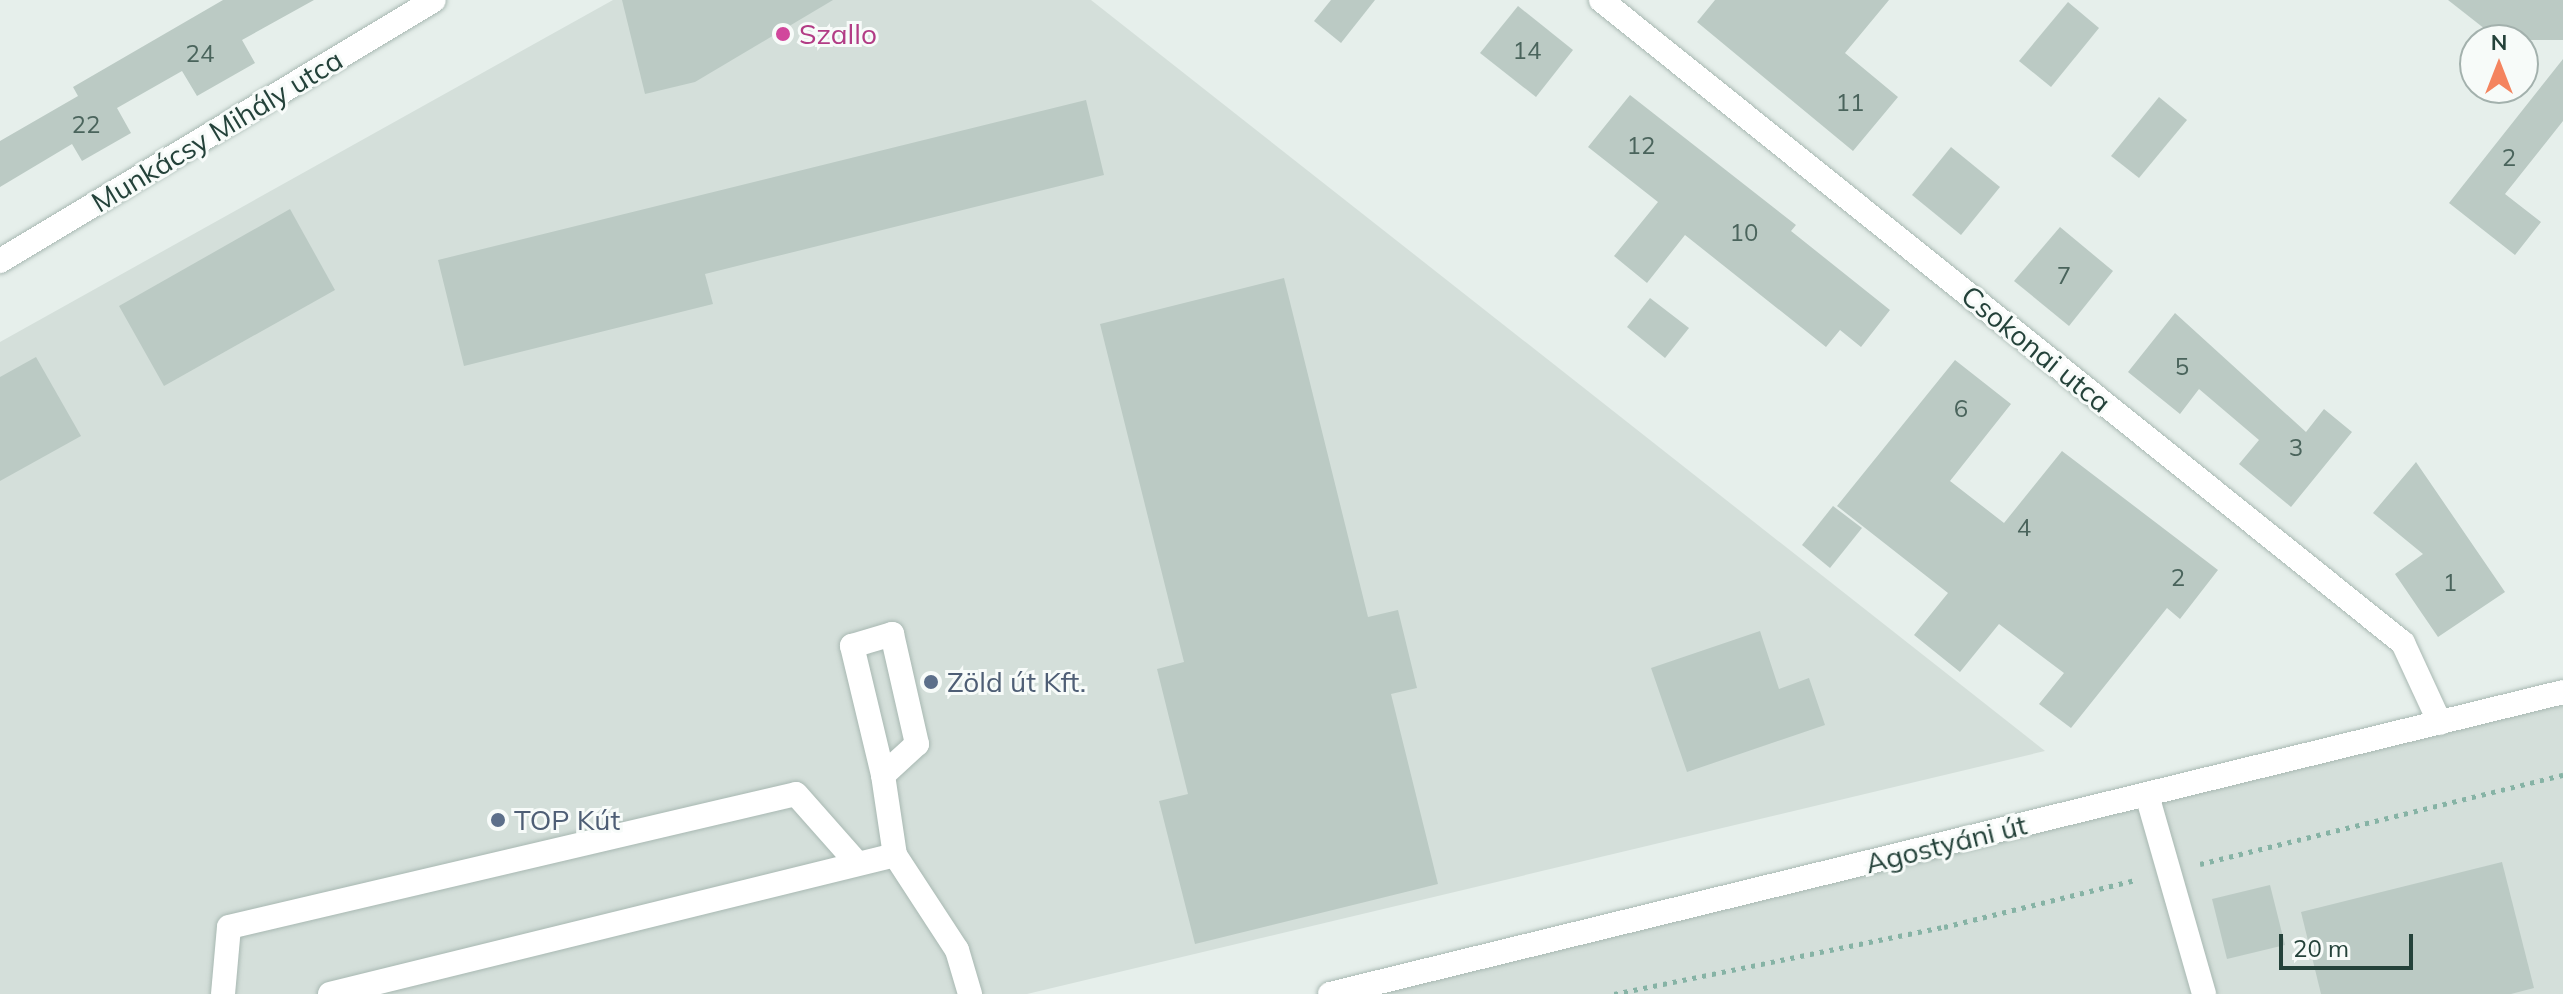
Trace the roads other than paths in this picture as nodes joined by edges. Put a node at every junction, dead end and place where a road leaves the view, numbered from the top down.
1 (434, 0) edge
2 (1601, 0) edge
3 (0, 261) edge
4 (2563, 692) edge
5 (2440, 723) junction
6 (883, 775) junction
7 (2147, 795) junction
8 (895, 855) junction
9 (857, 863) junction
10 (223, 994) edge
11 (330, 994) edge
12 (970, 994) edge
13 (1330, 994) edge
14 (2204, 994) edge

1 - 3 street, Munkácsy Mihály utca
2 - 5 street, Csokonai utca
4 - 5 street, Agostyáni út
5 - 7 street, Agostyáni út
6 - 6 street
6 - 8 street
7 - 13 street, Agostyáni út
7 - 14 street
8 - 9 street
8 - 12 street
9 - 10 street
9 - 11 street

